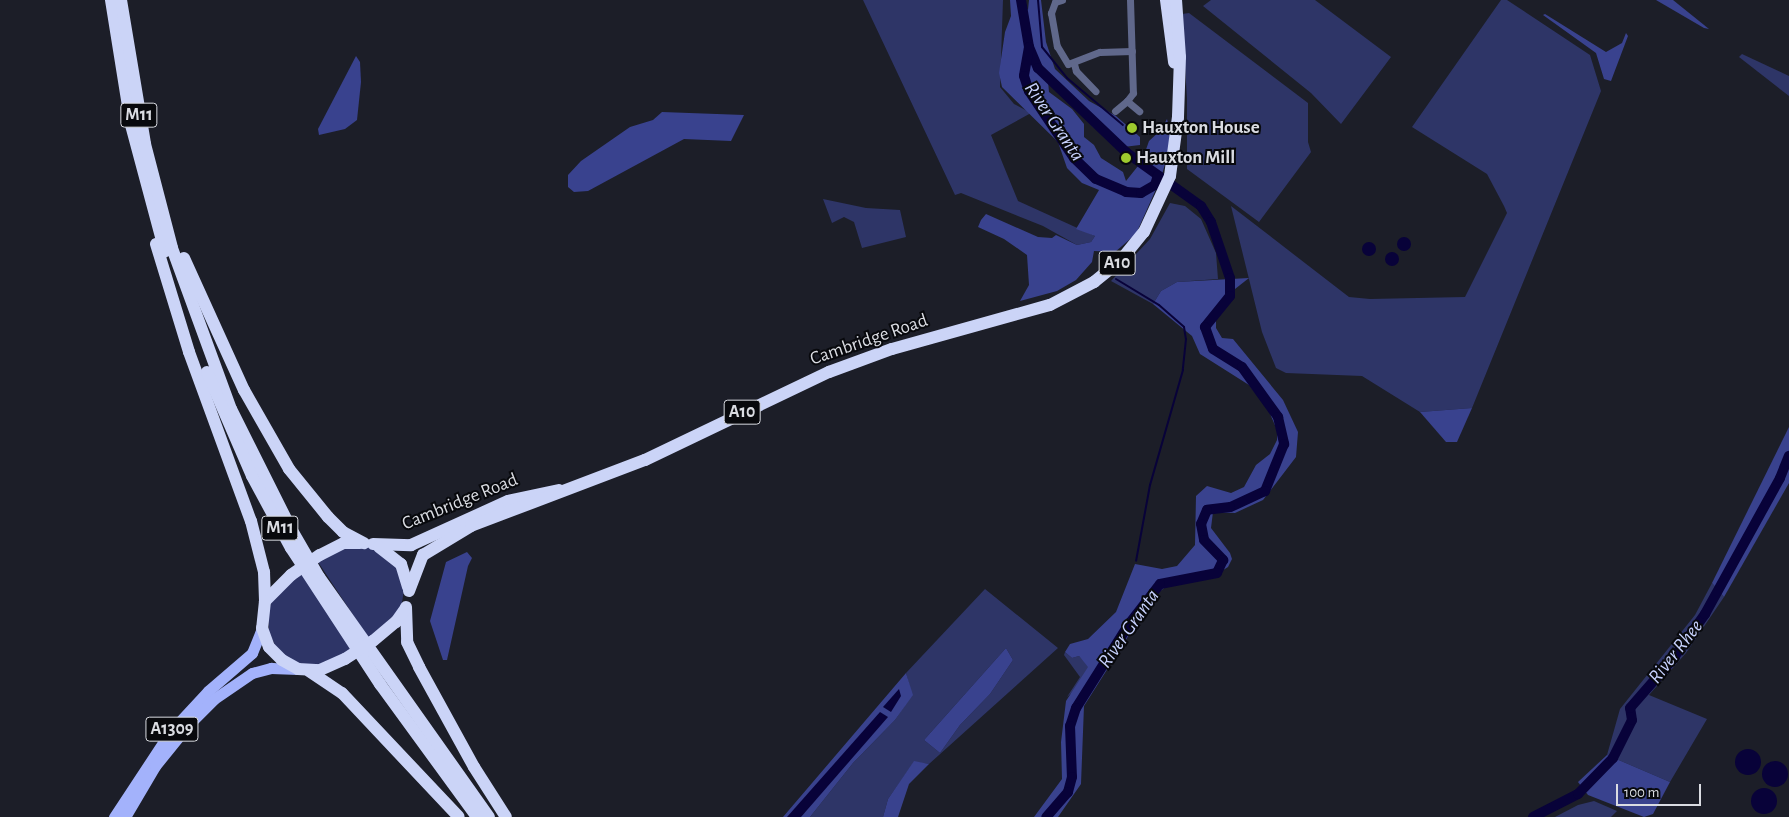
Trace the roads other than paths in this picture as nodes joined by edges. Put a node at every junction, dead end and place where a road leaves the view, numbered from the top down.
1 (111, 0) edge
2 (121, 0) edge
3 (1062, 0) edge
4 (1130, 0) edge
5 (1166, 0) edge
6 (1176, 0) edge
7 (1132, 51) junction
8 (1074, 64) junction
9 (1178, 72) junction
10 (1095, 90) dead end
11 (1127, 101) junction
12 (1115, 111) dead end
13 (1139, 111) dead end
14 (150, 204) junction
15 (166, 228) junction
16 (561, 490) junction
17 (368, 544) junction
18 (409, 591) junction
19 (265, 601) junction
20 (406, 607) junction
21 (262, 628) junction
22 (304, 670) junction
23 (114, 817) edge
24 (125, 817) edge
25 (459, 817) edge
26 (477, 817) edge
27 (489, 817) edge
28 (506, 817) edge

1 - 14 highway, M11
2 - 15 highway, M11
3 - 8 street
4 - 7 street
5 - 9 highway, A10
6 - 9 highway, A10
7 - 8 street
7 - 11 street
8 - 10 street
9 - 16 highway, Cambridge Road / A10
11 - 12 street
11 - 13 street
14 - 19 highway, M11
14 - 26 highway, M11
15 - 17 highway, M11
15 - 27 highway, M11
16 - 17 highway, Cambridge Road / A10
16 - 18 highway, Cambridge Road / A10
17 - 18 highway
17 - 19 highway, bridge
18 - 20 highway
19 - 21 highway
20 - 22 highway, bridge
20 - 28 highway
21 - 22 highway
21 - 23 main road, A1309
22 - 24 main road, A1309
22 - 25 highway

